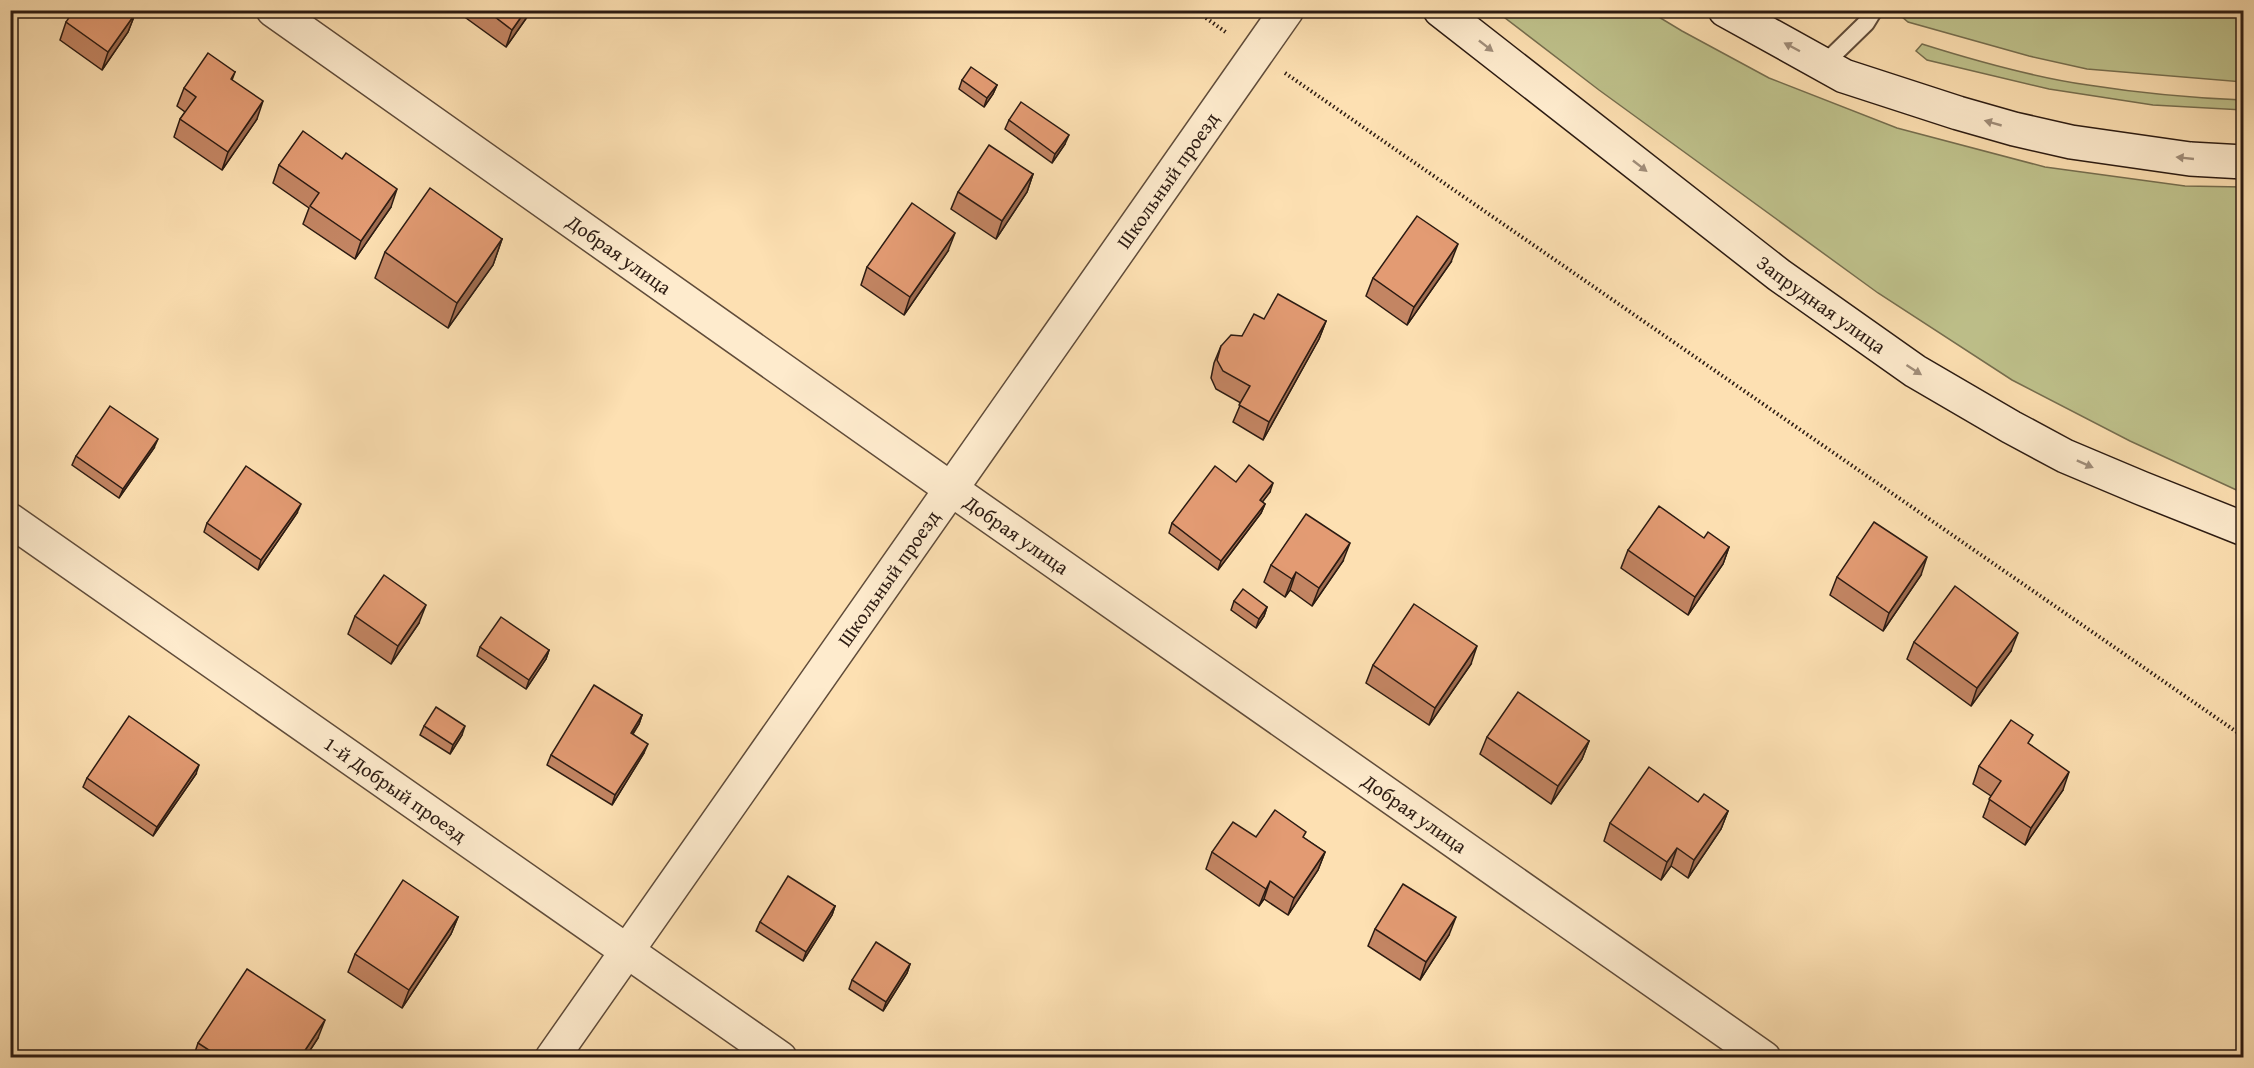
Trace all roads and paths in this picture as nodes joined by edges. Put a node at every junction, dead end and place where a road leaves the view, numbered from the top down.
1 (273, 10) edge
2 (1196, 10) edge
3 (1287, 10) edge
4 (1440, 10) edge
5 (1725, 10) edge
6 (1874, 10) edge
7 (1256, 54) junction
8 (1824, 64) junction
9 (2244, 162) edge
10 (951, 489) junction
11 (10, 520) edge
12 (2244, 528) edge
13 (2244, 737) edge
14 (627, 951) junction
15 (552, 1058) edge
16 (780, 1058) edge
17 (1764, 1058) edge

1 - 10 street, Добрая улица
2 - 7 path
3 - 7 street, Школьный проезд
4 -> 12 street, Запрудная улица
8 -> 5 street
6 - 8 lane
7 - 10 street, Школьный проезд
7 - 13 path
9 -> 8 street
10 - 14 street, Школьный проезд
10 - 17 street, Добрая улица
11 - 14 street, 1-й Добрый проезд
14 - 15 street, Школьный проезд
14 - 16 street, 1-й Добрый проезд

